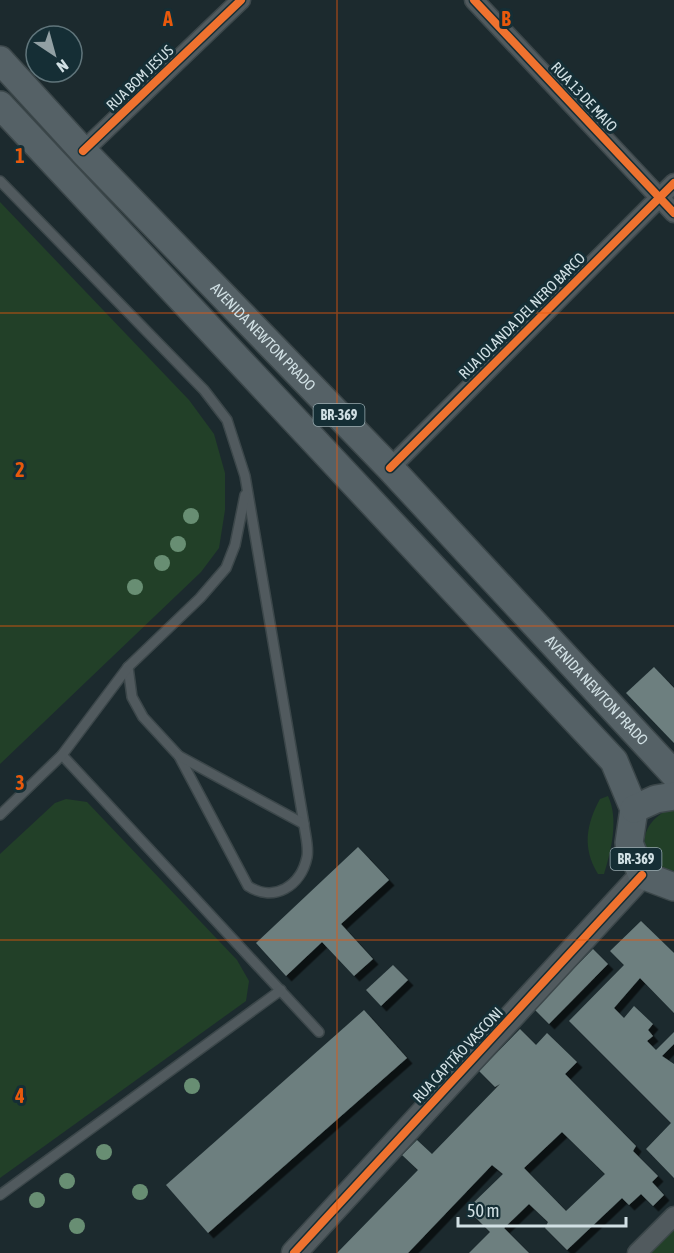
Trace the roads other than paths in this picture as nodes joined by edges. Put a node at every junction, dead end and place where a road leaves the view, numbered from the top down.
1 (241, 0) edge
2 (474, 0) edge
3 (0, 60) edge
4 (0, 105) edge
5 (83, 151) junction
6 (0, 181) edge
7 (674, 183) edge
8 (660, 198) junction
9 (674, 213) edge
10 (390, 468) junction
11 (246, 490) junction
12 (128, 667) junction
13 (62, 755) junction
14 (179, 756) junction
15 (674, 774) edge
16 (674, 796) edge
17 (634, 809) junction
18 (0, 815) edge
19 (304, 824) junction
20 (642, 875) junction
21 (674, 887) edge
22 (280, 990) junction
23 (319, 1032) dead end
24 (0, 1195) edge
25 (674, 1216) edge
26 (294, 1253) edge
27 (637, 1253) edge

1 - 5 street, RUA BOM JESUS
2 - 8 street, RUA 13 DE MAIO
3 - 5 main road, AVENIDA NEWTON PRADO / BR-369
4 - 17 main road, BR-369
5 - 10 main road, AVENIDA NEWTON PRADO / BR-369
6 - 11 lane
7 - 8 street, RUA IOLANDA DEL NERO BARCO
8 - 9 street, RUA 13 DE MAIO
8 - 10 street, RUA IOLANDA DEL NERO BARCO
10 - 15 main road, AVENIDA NEWTON PRADO / BR-369
11 - 12 lane
11 - 19 lane
12 - 13 lane
12 - 14 lane
13 - 18 lane
13 - 22 lane
14 - 19 lane
14 - 19 lane
16 - 17 main road
17 - 20 main road, BR-369
20 - 21 main road, BR-369
20 - 26 street, RUA CAPITÃO VASCONI
22 - 23 lane
22 - 24 lane
25 - 27 street

